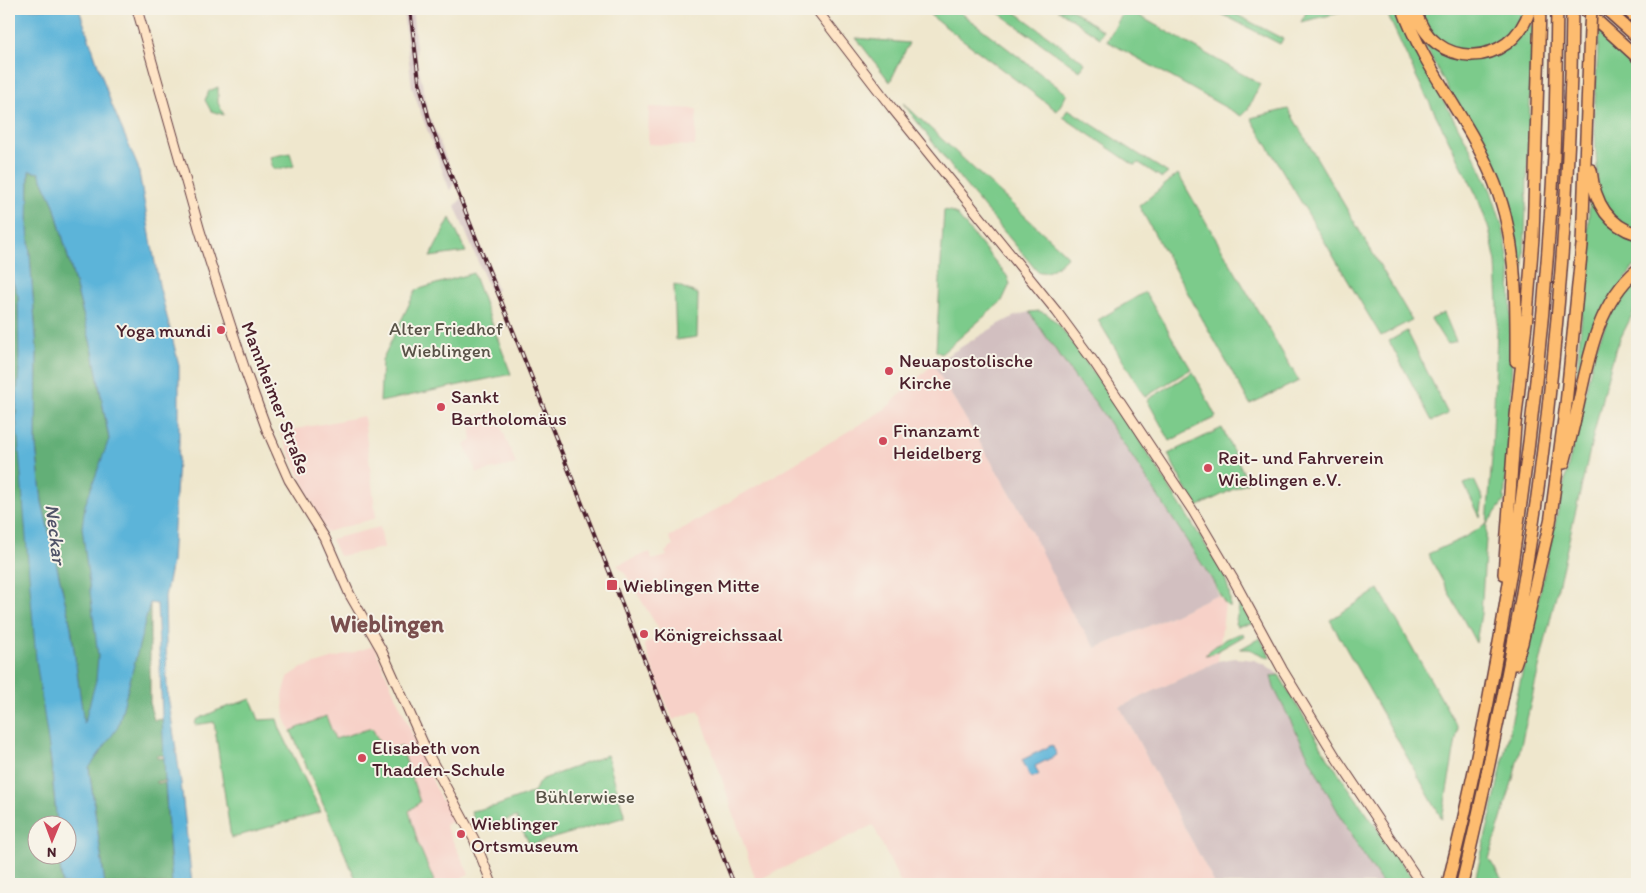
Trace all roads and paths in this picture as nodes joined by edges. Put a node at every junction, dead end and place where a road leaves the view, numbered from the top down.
1 (137, 9) edge
2 (816, 9) edge
3 (1403, 9) edge
4 (1415, 9) edge
5 (1530, 9) edge
6 (1540, 9) edge
7 (1557, 9) edge
8 (1584, 9) edge
9 (1591, 9) edge
10 (1606, 9) edge
11 (1626, 9) edge
12 (1572, 10) edge
13 (1637, 19) edge
14 (1637, 38) edge
15 (1637, 58) edge
16 (1587, 127) junction
17 (1637, 234) edge
18 (1637, 270) edge
19 (1515, 425) junction
20 (1550, 523) junction
21 (1502, 628) junction
22 (1503, 702) junction
23 (492, 884) edge
24 (1421, 884) edge
25 (1448, 884) edge
26 (1462, 884) edge

1 - 23 main road, Mannheimer Straße
2 - 24 main road
3 - 19 highway
4 - 5 highway
6 - 19 highway
7 - 21 highway
8 - 15 highway
9 - 16 highway, bridge
10 - 14 highway
11 - 13 highway
12 - 22 highway
16 - 17 highway
16 - 20 highway
18 - 20 highway
19 - 21 highway
20 - 22 highway
21 - 25 highway
22 - 26 highway

